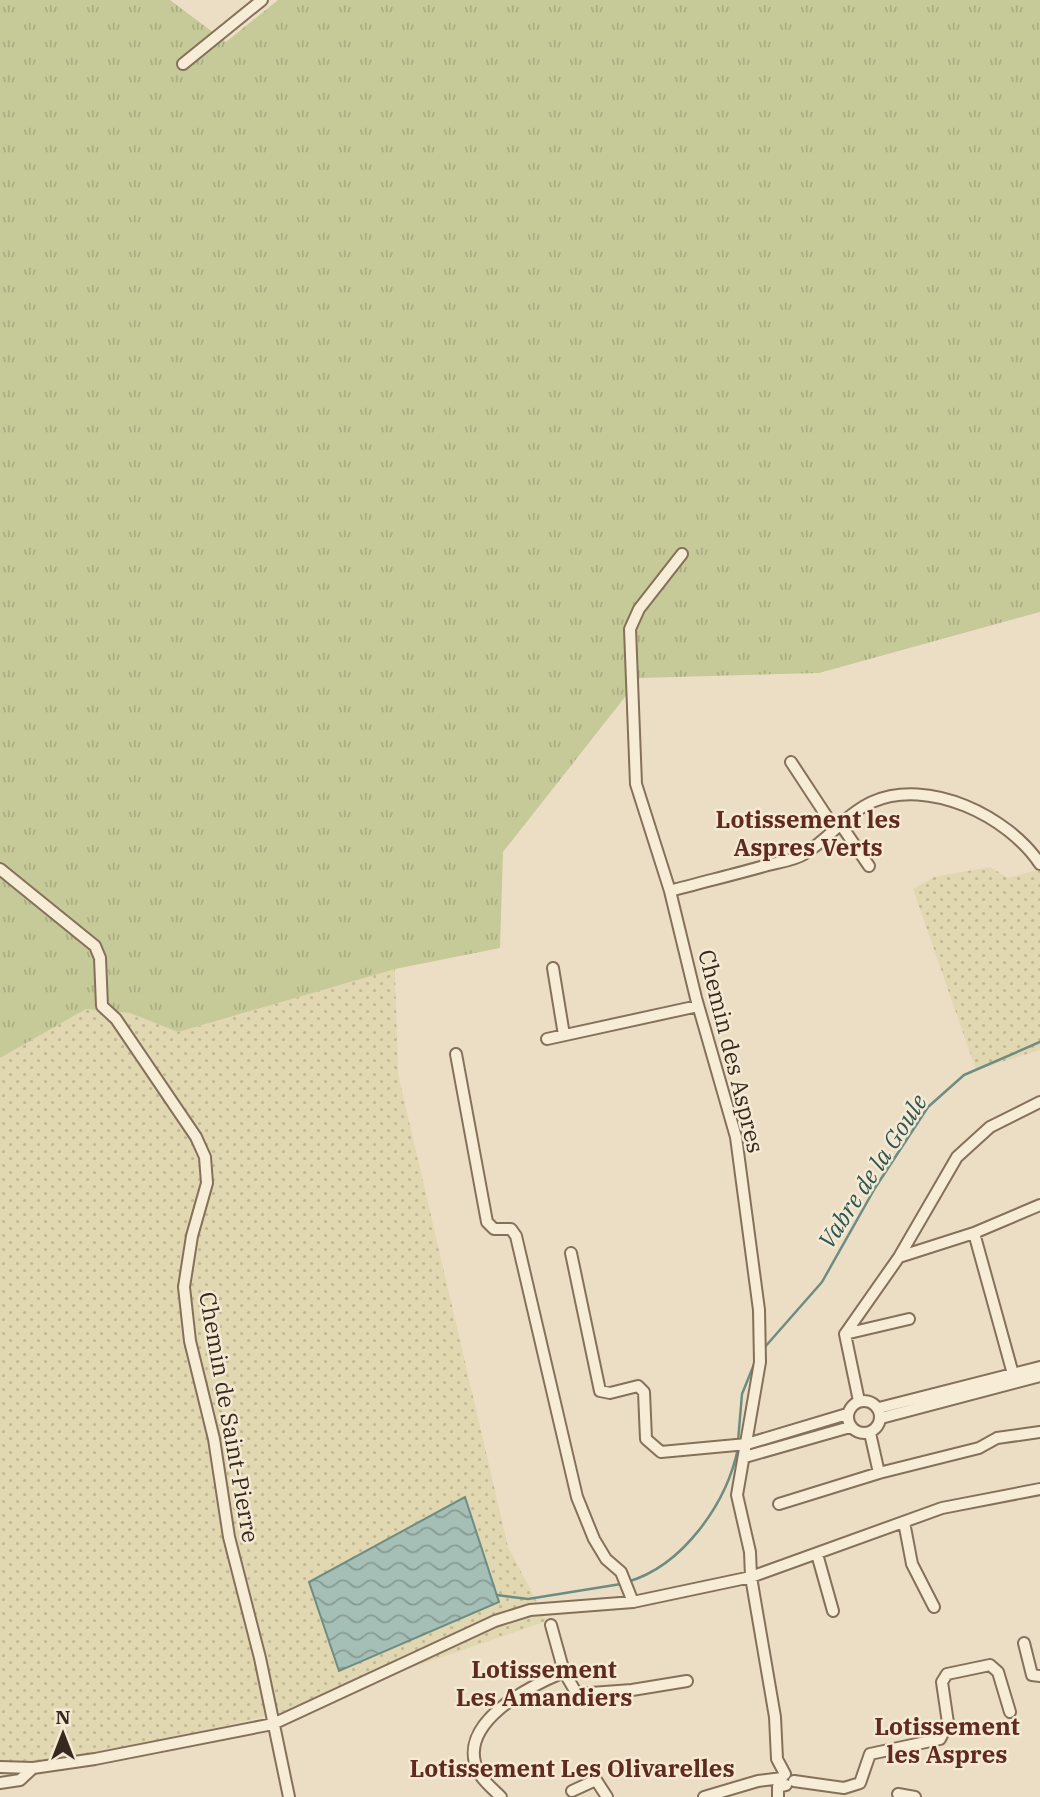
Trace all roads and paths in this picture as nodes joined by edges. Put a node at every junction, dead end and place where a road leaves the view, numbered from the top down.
1 (262, 0) edge
2 (183, 64) dead end
3 (682, 554) dead end
4 (791, 762) dead end
5 (838, 827) junction
6 (1040, 864) edge
7 (869, 866) dead end
8 (0, 869) edge
9 (670, 891) junction
10 (553, 968) dead end
11 (698, 1006) junction
12 (564, 1035) junction
13 (547, 1040) dead end
14 (456, 1054) dead end
15 (1040, 1102) edge
16 (1040, 1205) edge
17 (974, 1233) junction
18 (571, 1253) dead end
19 (898, 1257) junction
20 (909, 1319) dead end
21 (845, 1334) junction
22 (1040, 1367) edge
23 (1013, 1374) junction
24 (1040, 1376) edge
25 (859, 1401) junction
26 (880, 1413) junction
27 (847, 1414) junction
28 (850, 1427) junction
29 (1040, 1432) edge
30 (870, 1433) junction
31 (747, 1444) junction
32 (745, 1457) junction
33 (879, 1473) junction
34 (1040, 1489) edge
35 (779, 1504) dead end
36 (904, 1522) junction
37 (817, 1554) junction
38 (751, 1577) junction
39 (633, 1602) junction
40 (934, 1607) dead end
41 (833, 1611) dead end
42 (551, 1625) dead end
43 (1024, 1643) dead end
44 (564, 1672) junction
45 (1040, 1676) edge
46 (687, 1681) dead end
47 (1010, 1713) dead end
48 (273, 1724) junction
49 (0, 1768) edge
50 (28, 1774) junction
51 (787, 1780) junction
52 (0, 1783) edge
53 (572, 1791) dead end
54 (898, 1794) dead end
55 (289, 1797) edge
56 (500, 1797) edge
57 (607, 1797) edge
58 (704, 1797) edge
59 (778, 1797) edge
60 (913, 1797) edge

1 - 2 street
3 - 9 street, Chemin des Aspres
4 - 5 street
5 - 6 street
5 - 7 street
5 - 9 street
8 - 48 street, Chemin de Saint-Pierre
9 - 11 street, Chemin des Aspres
10 - 12 street
11 - 12 street
11 - 31 street, Chemin des Aspres
12 - 13 street
14 - 39 street
15 - 19 street
16 - 17 street
17 - 19 street
17 - 23 street
18 - 31 street
19 - 21 street
20 - 21 street
21 - 25 street
22 - 23 street
23 - 26 street
24 - 26 street
25 - 26 street
25 - 27 street
26 - 30 street
27 - 28 street
27 - 31 street
28 - 30 street
28 - 32 street
29 - 33 street
30 - 33 street
31 - 32 street, Chemin des Aspres
32 - 38 street, Chemin des Aspres
33 - 35 street
34 - 36 street
36 - 37 street
36 - 40 street
37 - 38 street
37 - 41 street
38 - 39 street
38 - 51 street, Chemin des Aspres
39 - 48 street
42 - 44 street
43 - 45 street
44 - 46 street
44 - 56 street
47 - 51 street
48 - 50 street
48 - 55 street, Chemin de Saint-Pierre
49 - 50 street
50 - 52 street
51 - 58 street
51 - 59 street
53 - 57 street
54 - 60 street

